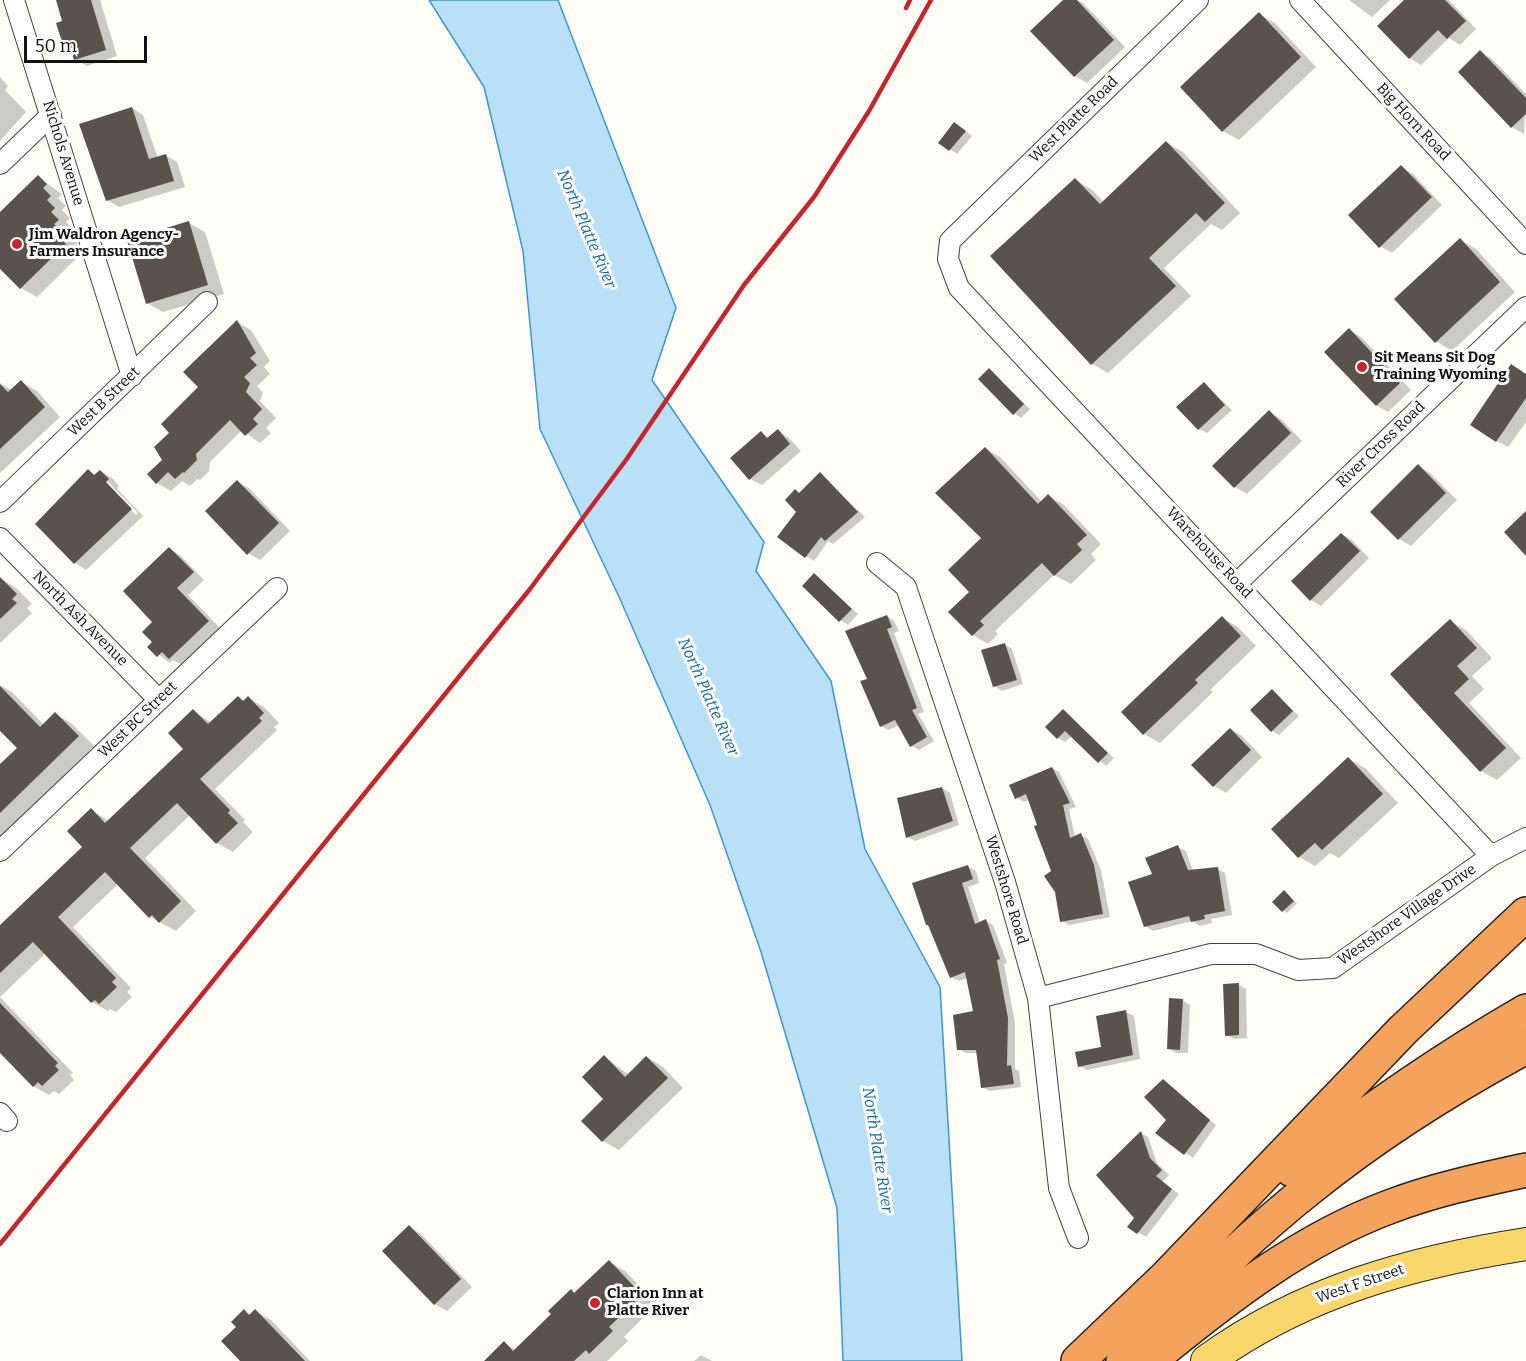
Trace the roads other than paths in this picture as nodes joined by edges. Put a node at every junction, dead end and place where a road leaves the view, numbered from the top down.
1 (14, 0) edge
2 (1198, 0) edge
3 (1300, 0) edge
4 (51, 115) junction
5 (0, 164) edge
6 (950, 241) joint
7 (1526, 244) edge
8 (207, 302) dead end
9 (1526, 307) edge
10 (132, 375) junction
11 (0, 502) edge
12 (0, 538) edge
13 (877, 563) dead end
14 (1237, 583) junction
15 (277, 588) dead end
16 (159, 700) junction
17 (1526, 838) edge
18 (0, 851) edge
19 (1491, 856) junction
20 (1526, 914) edge
21 (1038, 998) junction
22 (1526, 1011) edge
23 (1526, 1047) edge
24 (1526, 1170) edge
25 (1078, 1238) dead end
26 (1526, 1244) edge
27 (1166, 1276) junction
28 (1078, 1361) edge
29 (1124, 1361) edge
30 (1150, 1361) edge
31 (1207, 1361) edge

1 - 4 street, Nichols Avenue
2 - 6 street, West Platte Road
3 - 7 street, Big Horn Road
4 - 5 street
4 - 10 street, Nichols Avenue
6 - 14 street, Warehouse Road
8 - 10 street, West B Street
9 - 14 street, River Cross Road
10 - 11 street, West B Street
12 - 16 street, North Ash Avenue
13 - 21 street, Westshore Road
14 - 19 street, Warehouse Road
15 - 16 street, West BC Street
16 - 18 street, West BC Street
17 - 19 street, Westshore Village Drive
19 - 21 street, Westshore Village Drive
20 - 27 highway
21 - 25 street, Westshore Road
22 - 27 highway
23 - 29 highway
24 - 30 highway
26 - 31 main road, West F Street
27 - 28 highway

